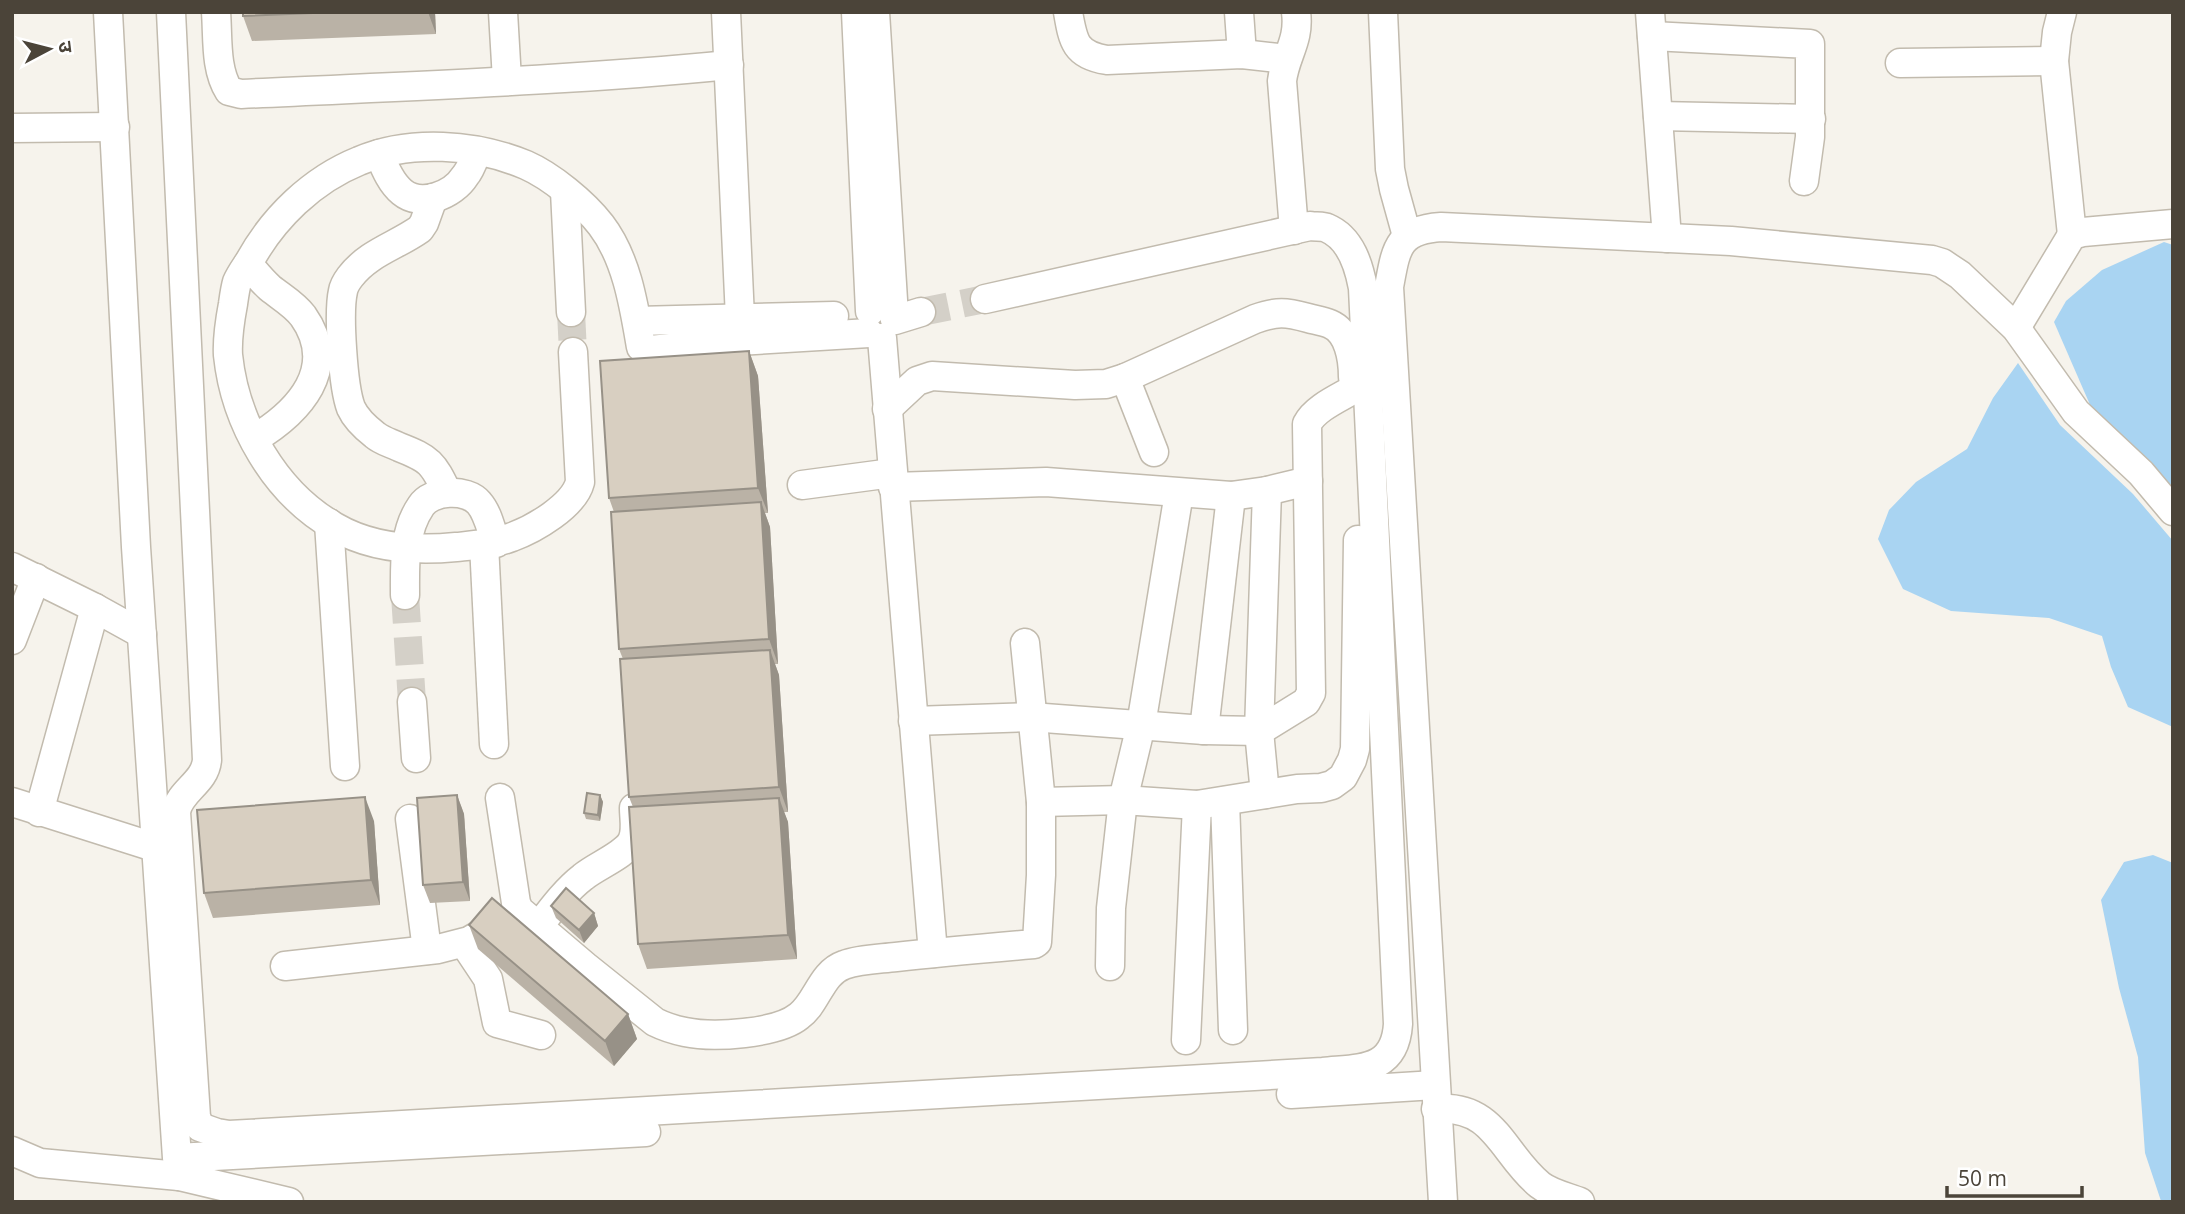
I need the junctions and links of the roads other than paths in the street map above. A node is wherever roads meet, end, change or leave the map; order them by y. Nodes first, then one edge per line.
1 (108, 12) edge
2 (171, 12) edge
3 (216, 12) edge
4 (503, 12) edge
5 (726, 12) edge
6 (856, 12) edge
7 (875, 12) edge
8 (1068, 12) edge
9 (1239, 12) edge
10 (1296, 12) edge
11 (1383, 12) edge
12 (2061, 12) edge
13 (1651, 24) edge
14 (1242, 54) junction
15 (1287, 59) junction
16 (2054, 61) junction
17 (1900, 63) dead end
18 (729, 65) junction
19 (507, 80) junction
20 (1658, 116) junction
21 (1811, 119) junction
22 (115, 127) junction
23 (12, 128) edge
24 (477, 151) junction
25 (379, 154) junction
26 (1804, 181) dead end
27 (565, 191) junction
28 (433, 198) junction
29 (2173, 224) edge
30 (1294, 230) junction
31 (2071, 234) junction
32 (1407, 236) junction
33 (1667, 238) junction
34 (248, 264) junction
35 (985, 299) tunnel mouth
36 (571, 312) tunnel mouth
37 (886, 321) junction
38 (741, 330) junction
39 (2020, 333) junction
40 (331, 351) junction
41 (573, 352) tunnel mouth
42 (1125, 378) junction
43 (1354, 389) junction
44 (887, 409) junction
45 (254, 439) junction
46 (1154, 453) dead end
47 (893, 480) junction
48 (1308, 481) junction
49 (802, 485) dead end
50 (1267, 491) junction
51 (447, 492) junction
52 (1179, 493) junction
53 (1231, 496) junction
54 (2173, 511) edge
55 (330, 523) junction
56 (490, 543) junction
57 (405, 547) junction
58 (24, 572) edge
59 (405, 595) tunnel mouth
60 (95, 608) junction
61 (142, 634) junction
62 (12, 640) edge
63 (1025, 643) dead end
64 (412, 702) tunnel mouth
65 (1031, 717) junction
66 (914, 721) junction
67 (1141, 725) junction
68 (1204, 730) junction
69 (1259, 731) junction
70 (494, 744) dead end
71 (416, 758) dead end
72 (345, 766) dead end
73 (632, 787) edge
74 (1265, 794) junction
75 (500, 798) dead end
76 (1124, 800) junction
77 (1225, 801) junction
78 (12, 802) edge
79 (1041, 802) junction
80 (1196, 805) junction
81 (40, 811) junction
82 (410, 819) dead end
83 (157, 848) junction
84 (529, 918) junction
85 (464, 943) junction
86 (427, 950) junction
87 (933, 953) junction
88 (285, 966) dead end
89 (1110, 966) dead end
90 (1233, 1030) dead end
91 (541, 1035) dead end
92 (1186, 1040) dead end
93 (1436, 1097) junction
94 (12, 1151) edge
95 (178, 1167) junction
96 (289, 1202) edge
97 (1443, 1202) edge
98 (1580, 1202) edge

1 - 22 street
2 - 30 street
3 - 19 street
4 - 19 street
5 - 18 street
6 - 37 street
7 - 37 street
8 - 14 street
9 - 14 street
10 - 15 street
11 - 32 street
12 - 16 street
13 - 20 street
13 - 21 street
14 - 15 street
15 - 30 street
16 - 17 street
16 - 31 street
18 - 19 street
18 - 38 street
20 - 21 street
20 - 33 street
21 - 26 street
22 - 23 street
22 - 61 street
24 - 25 street
24 - 27 street
24 - 28 street
25 - 28 street
25 - 34 street
27 - 36 street
27 - 38 street
28 - 40 street
29 - 31 street
30 - 35 street
31 - 39 street
32 - 33 street
32 - 93 street
33 - 39 street
34 - 40 street
34 - 45 street
37 - 38 street
37 - 44 street
39 - 54 street
40 - 45 street
40 - 51 street
41 - 56 street
42 - 43 street
42 - 44 street
42 - 46 street
43 - 48 street
43 - 74 street
44 - 47 street
45 - 55 street
47 - 49 street
47 - 52 street
47 - 66 street
48 - 50 street
48 - 69 street
50 - 53 street
50 - 69 street
51 - 56 street
51 - 57 street
52 - 53 street
52 - 67 street
53 - 68 street
55 - 57 street
55 - 72 street
56 - 57 street
56 - 70 street
57 - 59 street
58 - 60 street
58 - 62 street
60 - 61 street
60 - 81 street
61 - 83 street
63 - 65 street
64 - 71 street
65 - 66 street
65 - 67 street
65 - 79 street
66 - 87 street
67 - 68 street
67 - 76 street
68 - 69 street
69 - 74 street
73 - 84 street
74 - 77 street
75 - 84 street
76 - 79 street
76 - 80 street
76 - 89 street
77 - 80 street
77 - 90 street
78 - 81 street
79 - 87 street
80 - 92 street
81 - 83 street
82 - 86 street
83 - 95 street
84 - 85 street
84 - 87 street
85 - 86 street
85 - 91 street
86 - 88 street
93 - 95 street
93 - 97 street
93 - 98 street
94 - 95 street
95 - 96 street

